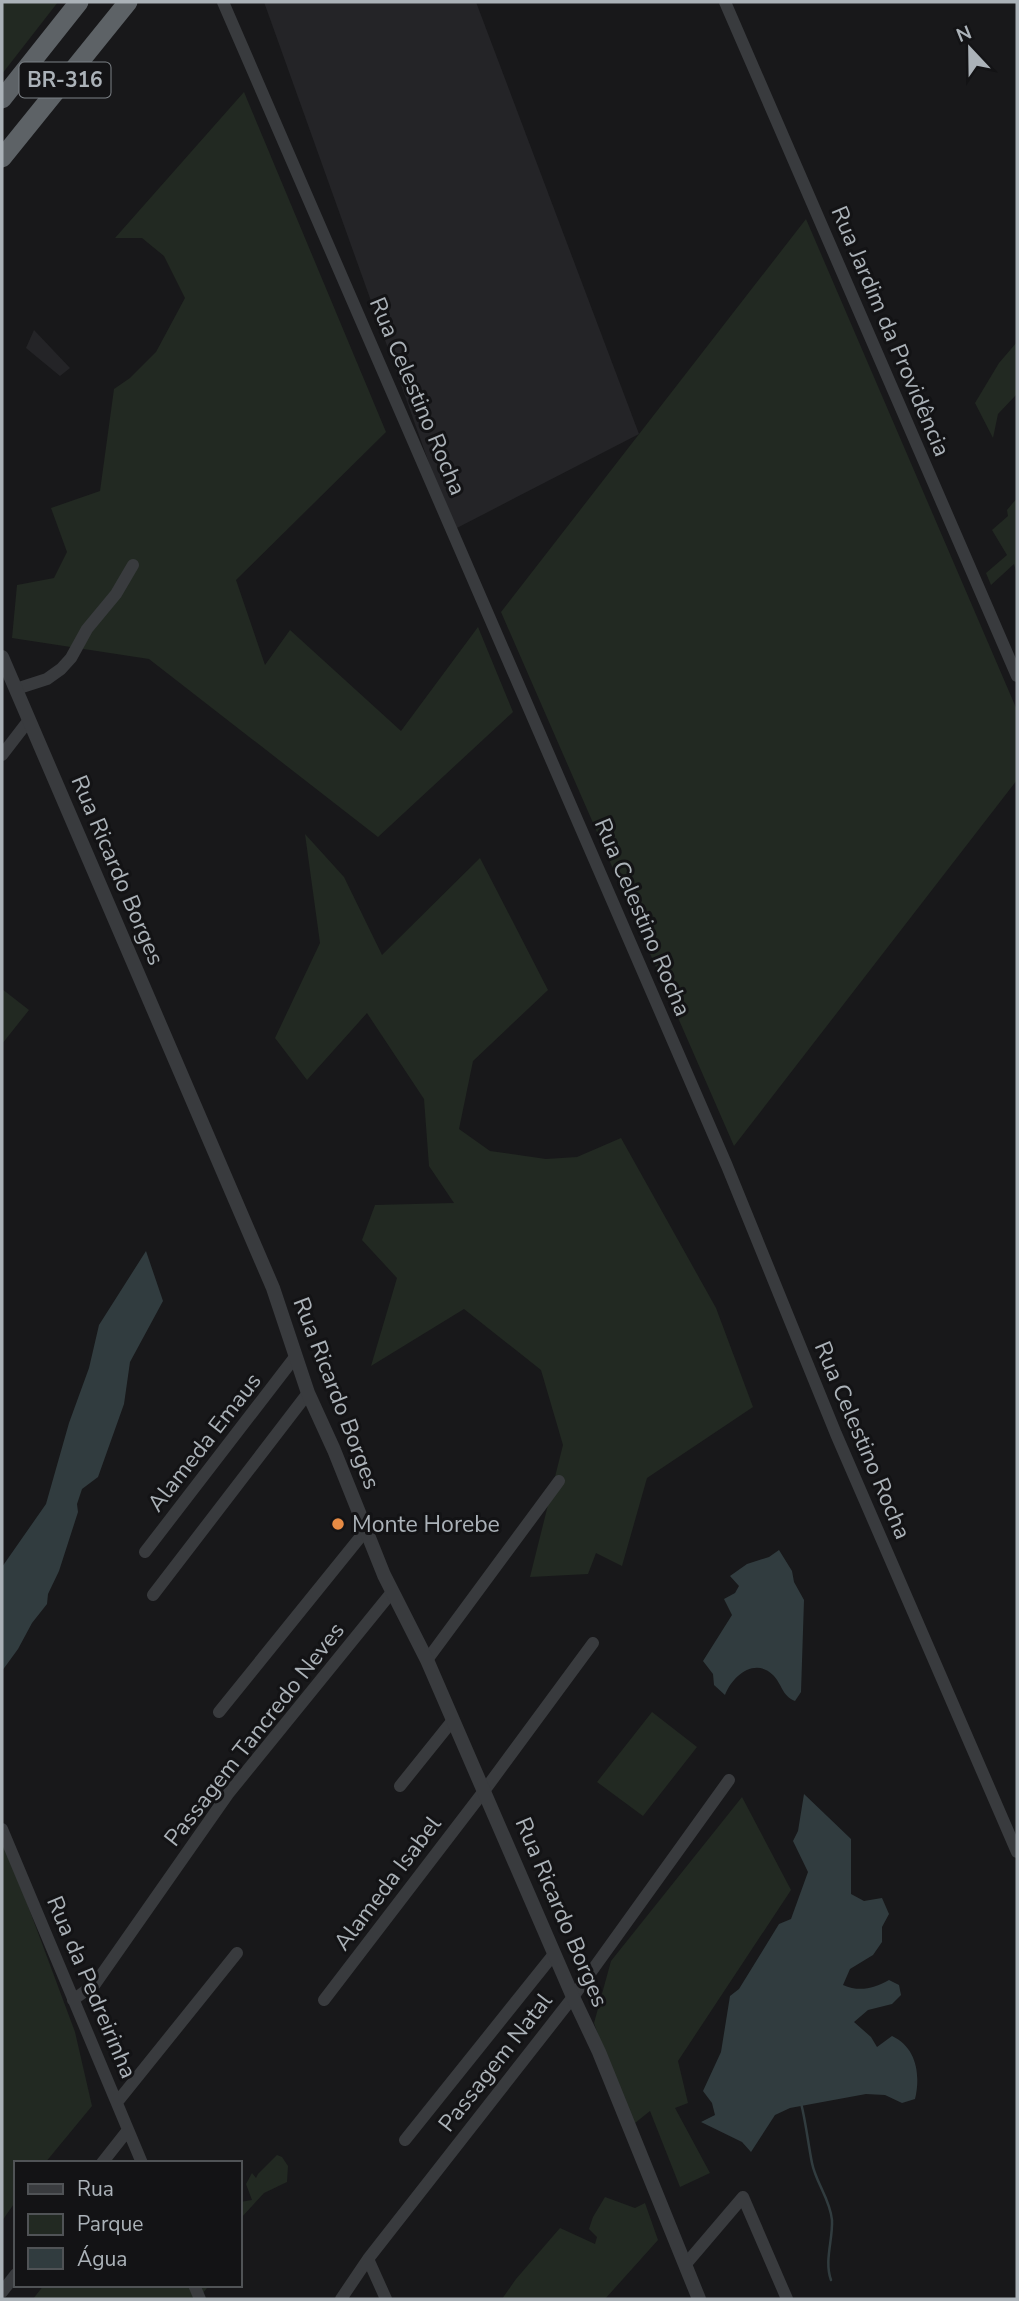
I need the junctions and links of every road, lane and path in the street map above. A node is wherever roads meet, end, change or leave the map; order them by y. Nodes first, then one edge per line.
1 (79, 2) edge
2 (128, 2) edge
3 (223, 2) edge
4 (725, 2) edge
5 (2, 99) edge
6 (2, 159) edge
7 (133, 565) dead end
8 (2, 657) edge
9 (1017, 675) edge
10 (16, 690) junction
11 (29, 720) junction
12 (2, 755) edge
13 (295, 1357) junction
14 (308, 1394) junction
15 (559, 1481) dead end
16 (366, 1530) junction
17 (145, 1552) dead end
18 (392, 1592) junction
19 (153, 1595) dead end
20 (593, 1643) dead end
21 (427, 1660) junction
22 (219, 1712) dead end
23 (453, 1720) junction
24 (729, 1780) dead end
25 (400, 1786) dead end
26 (484, 1791) junction
27 (2, 1829) edge
28 (1017, 1852) edge
29 (237, 1953) dead end
30 (554, 1954) junction
31 (573, 1997) junction
32 (74, 2000) junction
33 (324, 2000) dead end
34 (118, 2102) junction
35 (128, 2130) junction
36 (405, 2140) dead end
37 (104, 2161) edge
38 (141, 2161) edge
39 (368, 2259) junction
40 (685, 2266) junction
41 (14, 2277) edge
42 (2, 2292) edge
43 (341, 2299) edge
44 (386, 2299) edge
45 (699, 2299) edge
46 (787, 2299) edge

1 - 5 highway, BR-316
2 - 6 highway, BR-316
3 - 28 street, Rua Celestino Rocha
4 - 9 street, Rua Jardim da Providência
7 - 10 street
8 - 10 street, Rua Ricardo Borges
10 - 11 street, Rua Ricardo Borges
11 - 12 street
11 - 13 street, Rua Ricardo Borges
13 - 14 street, Rua Ricardo Borges
13 - 17 street, Alameda Emaus
14 - 16 street, Rua Ricardo Borges
14 - 19 street
15 - 21 street
16 - 18 street, Rua Ricardo Borges
16 - 22 street
18 - 21 street, Rua Ricardo Borges
18 - 32 street, Passagem Tancredo Neves
20 - 26 street, Alameda Isabel
21 - 23 street, Rua Ricardo Borges
23 - 25 street
23 - 26 street, Rua Ricardo Borges
24 - 31 street, Passagem Natal
26 - 30 street, Rua Ricardo Borges
26 - 33 street, Alameda Isabel
27 - 32 street, Rua da Pedreirinha
29 - 34 street
30 - 31 street, Rua Ricardo Borges
30 - 36 street
31 - 39 street, Passagem Natal
31 - 40 street, Rua Ricardo Borges
32 - 34 street, Rua da Pedreirinha
34 - 35 street, Rua da Pedreirinha
35 - 37 street
35 - 38 street, Rua da Pedreirinha
39 - 43 street, Passagem Natal
39 - 44 street
40 - 45 street, Rua Ricardo Borges
40 - 46 street
41 - 42 street

